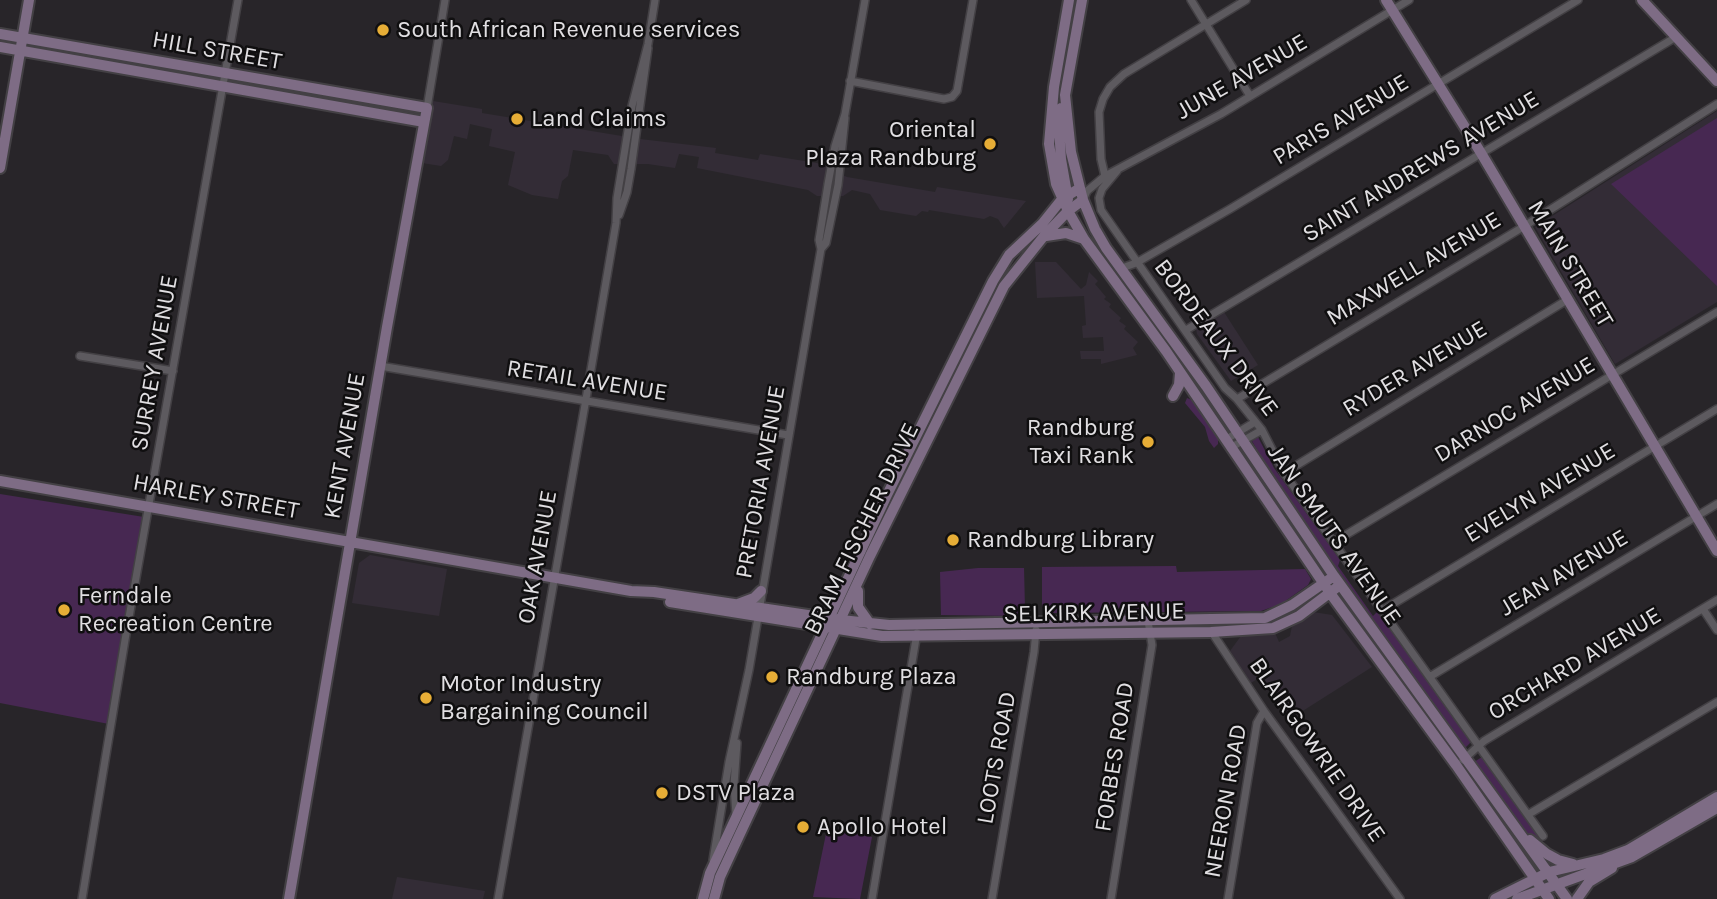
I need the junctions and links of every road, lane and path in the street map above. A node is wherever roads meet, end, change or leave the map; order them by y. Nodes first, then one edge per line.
1 (29, 0) edge
2 (238, 0) edge
3 (445, 0) edge
4 (655, 0) edge
5 (865, 0) edge
6 (973, 0) edge
7 (1069, 0) edge
8 (1082, 0) edge
9 (1191, 0) edge
10 (1246, 0) edge
11 (1409, 0) edge
12 (1578, 0) edge
13 (1642, 0) edge
14 (1389, 5) edge
15 (1207, 24) junction
16 (0, 34) edge
17 (23, 37) junction
18 (1676, 37) junction
19 (0, 47) edge
20 (20, 50) junction
21 (225, 74) junction
22 (850, 81) junction
23 (1717, 81) edge
24 (1438, 84) junction
25 (223, 86) junction
26 (1065, 95) junction
27 (1250, 96) junction
28 (1717, 104) edge
29 (427, 108) junction
30 (424, 122) junction
31 (1481, 153) junction
32 (0, 168) edge
33 (1117, 171) junction
34 (1105, 176) junction
35 (1056, 184) junction
36 (1094, 184) junction
37 (1080, 188) junction
38 (1065, 197) junction
39 (1083, 200) junction
40 (1068, 211) junction
41 (1523, 227) junction
42 (1044, 236) junction
43 (1084, 239) junction
44 (1009, 255) junction
45 (1136, 262) junction
46 (1122, 268) junction
47 (1567, 300) junction
48 (1717, 312) edge
49 (1186, 330) junction
50 (80, 356) dead end
51 (380, 366) junction
52 (173, 371) junction
53 (1180, 372) junction
54 (1612, 375) junction
55 (1173, 396) dead end
56 (1237, 398) junction
57 (586, 399) junction
58 (1717, 409) edge
59 (1255, 422) junction
60 (1262, 430) junction
61 (788, 435) junction
62 (1241, 436) junction
63 (1228, 444) junction
64 (1655, 447) junction
65 (1284, 472) junction
66 (0, 481) edge
67 (1717, 504) edge
68 (149, 507) junction
69 (1697, 517) junction
70 (350, 542) junction
71 (1334, 542) junction
72 (1717, 551) edge
73 (553, 578) junction
74 (861, 578) junction
75 (1338, 580) junction
76 (1327, 588) junction
77 (631, 591) junction
78 (761, 591) junction
79 (1717, 600) edge
80 (735, 604) junction
81 (1703, 609) junction
82 (1383, 610) junction
83 (758, 612) junction
84 (1210, 620) junction
85 (1148, 621) junction
86 (833, 624) junction
87 (870, 624) junction
88 (1036, 629) junction
89 (1717, 630) edge
90 (918, 631) junction
91 (1211, 632) junction
92 (1150, 633) junction
93 (1431, 676) junction
94 (1717, 702) edge
95 (1264, 711) junction
96 (739, 722) junction
97 (1480, 745) junction
98 (1466, 757) junction
99 (1456, 765) junction
100 (1717, 797) edge
101 (1717, 808) edge
102 (1529, 814) junction
103 (736, 819) junction
104 (1513, 824) junction
105 (738, 836) junction
106 (1543, 836) dead end
107 (1632, 857) junction
108 (1578, 864) junction
109 (1549, 872) junction
110 (710, 873) junction
111 (1535, 878) junction
112 (1556, 883) junction
113 (1543, 888) junction
114 (82, 899) edge
115 (289, 899) edge
116 (498, 899) edge
117 (702, 899) edge
118 (714, 899) edge
119 (872, 899) edge
120 (992, 899) edge
121 (1111, 899) edge
122 (1227, 899) edge
123 (1400, 899) edge
124 (1495, 899) edge
125 (1517, 899) edge
126 (1549, 899) edge
127 (1567, 899) edge
128 (1577, 899) edge

1 - 17 main road
2 - 21 street, SURREY AVENUE
3 - 29 street, KENT AVENUE
4 - 57 street, OAK AVENUE
5 - 22 street, PRETORIA AVENUE
6 - 22 street
7 - 35 main road
8 - 26 main road
9 - 15 street
10 - 15 street
11 - 14 street, JUNE AVENUE
12 - 24 street, PARIS AVENUE
13 - 18 main road
14 - 24 main road, MAIN STREET
14 - 27 street, JUNE AVENUE
15 - 27 street
15 - 34 street
16 - 17 main road, HILL STREET
17 - 20 main road
17 - 21 main road, HILL STREET
18 - 23 main road
18 - 31 street, SAINT ANDREWS AVENUE
19 - 20 main road, HILL STREET
20 - 25 main road, HILL STREET
20 - 32 main road
21 - 25 street, SURREY AVENUE
21 - 29 main road, HILL STREET
22 - 61 street, PRETORIA AVENUE
24 - 31 main road, MAIN STREET
24 - 45 street, PARIS AVENUE
25 - 30 main road, HILL STREET
25 - 52 street, SURREY AVENUE
26 - 37 main road
26 - 38 main road
27 - 33 street, JUNE AVENUE
28 - 41 street, MAXWELL AVENUE
29 - 30 main road, KENT AVENUE
30 - 51 main road, KENT AVENUE
31 - 41 main road, MAIN STREET
31 - 49 street, SAINT ANDREWS AVENUE
33 - 34 street, JUNE AVENUE
33 - 45 street, BORDEAUX DRIVE
34 - 36 street, JUNE AVENUE
35 - 38 main road
35 - 44 main road
36 - 37 street, JUNE AVENUE
36 - 39 street, JUNE AVENUE
37 - 38 main road, BRAM FISCHER DRIVE
37 - 39 main road, JAN SMUTS AVENUE
38 - 40 main road, JAN SMUTS AVENUE
38 - 44 main road, BRAM FISCHER DRIVE
39 - 40 main road, BRAM FISCHER DRIVE
39 - 46 main road, JAN SMUTS AVENUE
40 - 42 main road, BRAM FISCHER DRIVE
40 - 43 main road, JAN SMUTS AVENUE
41 - 47 main road, MAIN STREET
41 - 56 street, MAXWELL AVENUE
42 - 43 main road
42 - 74 main road, BRAM FISCHER DRIVE
43 - 53 main road, JAN SMUTS AVENUE
44 - 86 main road, BRAM FISCHER DRIVE
45 - 46 street, PARIS AVENUE
45 - 49 street, BORDEAUX DRIVE
46 - 62 main road, JAN SMUTS AVENUE
47 - 54 main road, MAIN STREET
47 - 65 street, RYDER AVENUE
48 - 54 street, DARNOC AVENUE
49 - 56 street, BORDEAUX DRIVE
50 - 52 street
51 - 57 street, RETAIL AVENUE
51 - 70 main road, KENT AVENUE
52 - 68 street, SURREY AVENUE
53 - 55 main road
53 - 63 main road, JAN SMUTS AVENUE
54 - 64 main road, MAIN STREET
54 - 71 street, DARNOC AVENUE
56 - 59 street, BORDEAUX DRIVE
57 - 61 street, RETAIL AVENUE
57 - 73 street, OAK AVENUE
58 - 64 street, EVELYN AVENUE
59 - 60 street, BORDEAUX DRIVE
59 - 62 street
60 - 62 street
60 - 65 street, BORDEAUX DRIVE
61 - 78 street, PRETORIA AVENUE
62 - 63 street
62 - 75 main road, JAN SMUTS AVENUE
63 - 76 main road, JAN SMUTS AVENUE
64 - 69 main road, MAIN STREET
64 - 82 street, EVELYN AVENUE
65 - 71 street, BORDEAUX DRIVE
66 - 68 main road, HARLEY STREET
67 - 69 street, JEAN AVENUE
68 - 70 main road, HARLEY STREET
68 - 114 street, SURREY AVENUE
69 - 72 main road, MAIN STREET
69 - 93 street, JEAN AVENUE
70 - 73 main road, HARLEY STREET
70 - 115 main road, KENT AVENUE
71 - 82 street, BORDEAUX DRIVE
73 - 77 main road, HARLEY STREET
73 - 116 street, OAK AVENUE
74 - 86 main road, BRAM FISCHER DRIVE
74 - 87 main road
75 - 76 main road, SELKIRK AVENUE
75 - 98 main road, JAN SMUTS AVENUE
76 - 84 main road, SELKIRK AVENUE
76 - 91 main road, SELKIRK AVENUE
76 - 99 main road, JAN SMUTS AVENUE
77 - 80 main road, HARLEY STREET
77 - 83 main road, HARLEY STREET
78 - 80 main road
78 - 83 street, PRETORIA AVENUE
79 - 81 street, ORCHARD AVENUE
80 - 83 main road, HARLEY STREET
81 - 89 street
81 - 97 street, ORCHARD AVENUE
82 - 93 street, BORDEAUX DRIVE
83 - 86 main road, HARLEY STREET
83 - 96 street, PRETORIA AVENUE
84 - 85 main road, SELKIRK AVENUE
84 - 91 street, BLAIRGOWRIE DRIVE
85 - 88 main road, SELKIRK AVENUE
85 - 92 street, FORBES ROAD
86 - 87 main road, SELKIRK AVENUE
86 - 90 main road, SELKIRK AVENUE
86 - 103 main road, BRAM FISCHER DRIVE
86 - 105 main road, BRAM FISCHER DRIVE
87 - 90 main road, SELKIRK AVENUE
88 - 90 main road, SELKIRK AVENUE
88 - 92 main road, SELKIRK AVENUE
88 - 120 street, LOOTS ROAD
90 - 119 street
91 - 92 main road, SELKIRK AVENUE
91 - 95 street, BLAIRGOWRIE DRIVE
92 - 121 street, FORBES ROAD
93 - 97 street, BORDEAUX DRIVE
94 - 102 street
95 - 122 street, NEERON ROAD
95 - 123 street, BLAIRGOWRIE DRIVE
96 - 103 street, PRETORIA AVENUE
96 - 110 street, PRETORIA AVENUE
97 - 98 street, ORCHARD AVENUE
97 - 102 street, BORDEAUX DRIVE
98 - 99 street, ORCHARD AVENUE
98 - 104 main road, JAN SMUTS AVENUE
99 - 111 main road, JAN SMUTS AVENUE
100 - 108 main road
101 - 107 main road
102 - 106 street, BORDEAUX DRIVE
103 - 105 street, PRETORIA AVENUE
103 - 110 main road, BRAM FISCHER DRIVE
104 - 108 main road
104 - 109 main road, JAN SMUTS AVENUE
105 - 118 main road, BRAM FISCHER DRIVE
107 - 112 main road
107 - 128 main road
108 - 109 main road
109 - 111 main road
109 - 112 main road, JAN SMUTS AVENUE
110 - 117 main road, BRAM FISCHER DRIVE
111 - 113 main road, JAN SMUTS AVENUE
111 - 124 main road
112 - 113 main road
112 - 127 main road, JAN SMUTS AVENUE
113 - 125 main road
113 - 126 main road, JAN SMUTS AVENUE

